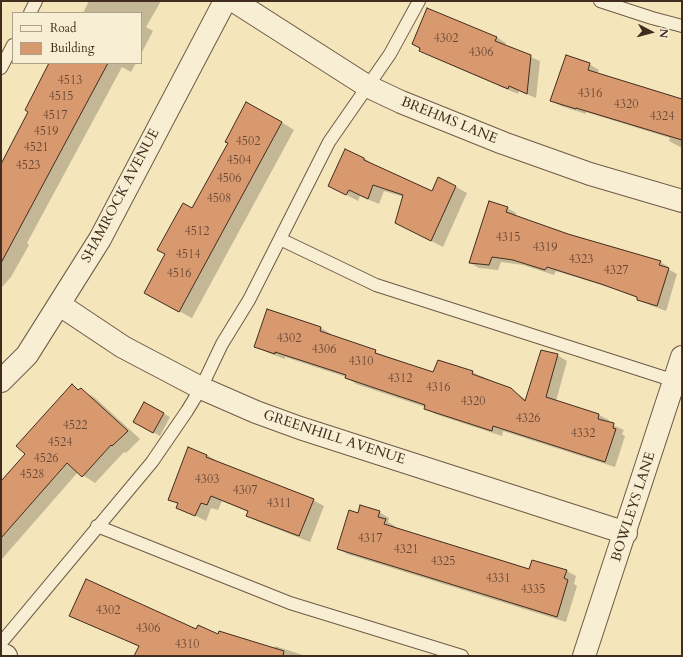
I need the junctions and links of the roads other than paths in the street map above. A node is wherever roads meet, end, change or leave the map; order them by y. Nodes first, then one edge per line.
1 (36, 1) edge
2 (225, 1) edge
3 (234, 1) edge
4 (419, 1) edge
5 (600, 1) edge
6 (30, 12) edge
7 (682, 26) edge
8 (12, 47) edge
9 (1, 68) edge
10 (367, 86) junction
11 (682, 201) edge
12 (280, 239) junction
13 (60, 305) junction
14 (682, 357) edge
15 (1, 381) edge
16 (674, 381) junction
17 (202, 388) junction
18 (97, 526) junction
19 (626, 533) junction
20 (1, 643) edge
21 (1, 654) edge
22 (6, 656) edge
23 (462, 656) edge
24 (584, 656) edge

1 - 6 lane
2 - 13 street, SHAMROCK AVENUE
3 - 10 street, BREHMS LANE
4 - 10 lane
5 - 7 lane
8 - 9 lane
10 - 11 street, BREHMS LANE
10 - 12 lane
12 - 16 lane
12 - 17 lane
13 - 15 street, SHAMROCK AVENUE
13 - 17 street, GREENHILL AVENUE
14 - 16 street, BOWLEYS LANE
16 - 19 street, BOWLEYS LANE
17 - 18 lane
17 - 19 street, GREENHILL AVENUE
18 - 20 lane
18 - 23 lane
19 - 24 street, BOWLEYS LANE
21 - 22 street

